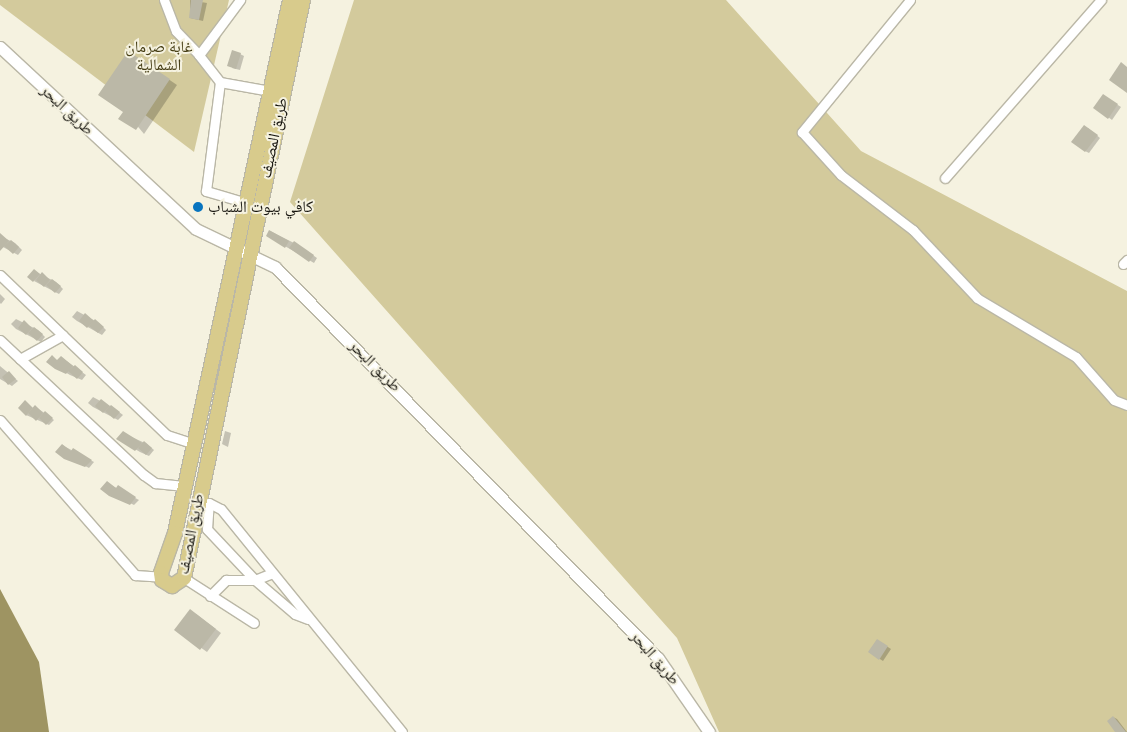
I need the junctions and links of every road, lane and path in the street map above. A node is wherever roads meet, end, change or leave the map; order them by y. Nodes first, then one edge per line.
1 (164, 0) edge
2 (240, 0) edge
3 (290, 0) edge
4 (303, 0) edge
5 (910, 0) edge
6 (1101, 0) edge
7 (0, 47) edge
8 (199, 55) junction
9 (220, 82) junction
10 (270, 91) junction
11 (944, 178) dead end
12 (247, 203) junction
13 (244, 250) junction
14 (0, 275) edge
15 (63, 336) junction
16 (0, 340) edge
17 (20, 358) junction
18 (1127, 405) edge
19 (0, 420) edge
20 (192, 443) junction
21 (184, 486) junction
22 (178, 515) junction
23 (195, 520) junction
24 (175, 533) junction
25 (190, 537) junction
26 (272, 573) junction
27 (161, 577) junction
28 (184, 578) junction
29 (255, 580) junction
30 (210, 596) junction
31 (308, 619) junction
32 (254, 623) dead end
33 (402, 732) edge
34 (709, 732) edge

1 - 8 street
2 - 8 street
3 - 10 main road, طريق المصيف
4 - 13 main road, طريق المصيف
5 - 18 street
6 - 11 street
7 - 13 street, طريق البحر
8 - 9 street
9 - 10 street
9 - 12 street
10 - 12 main road, طريق المصيف
12 - 13 main road, طريق المصيف
13 - 20 main road, طريق المصيف
13 - 23 main road, طريق المصيف
13 - 34 street, طريق البحر
14 - 15 street
15 - 17 street
15 - 20 street
16 - 17 street
17 - 21 street
19 - 27 street
20 - 21 main road, طريق المصيف
21 - 22 main road, طريق المصيف
22 - 23 main road
22 - 24 main road, طريق المصيف
23 - 25 main road, طريق المصيف
24 - 25 main road
24 - 27 main road, طريق المصيف
25 - 28 main road, طريق المصيف
26 - 29 street
26 - 29 street
26 - 31 street
27 - 28 main road, طريق المصيف
28 - 30 street
29 - 30 street
29 - 31 street
30 - 32 street
31 - 33 street

